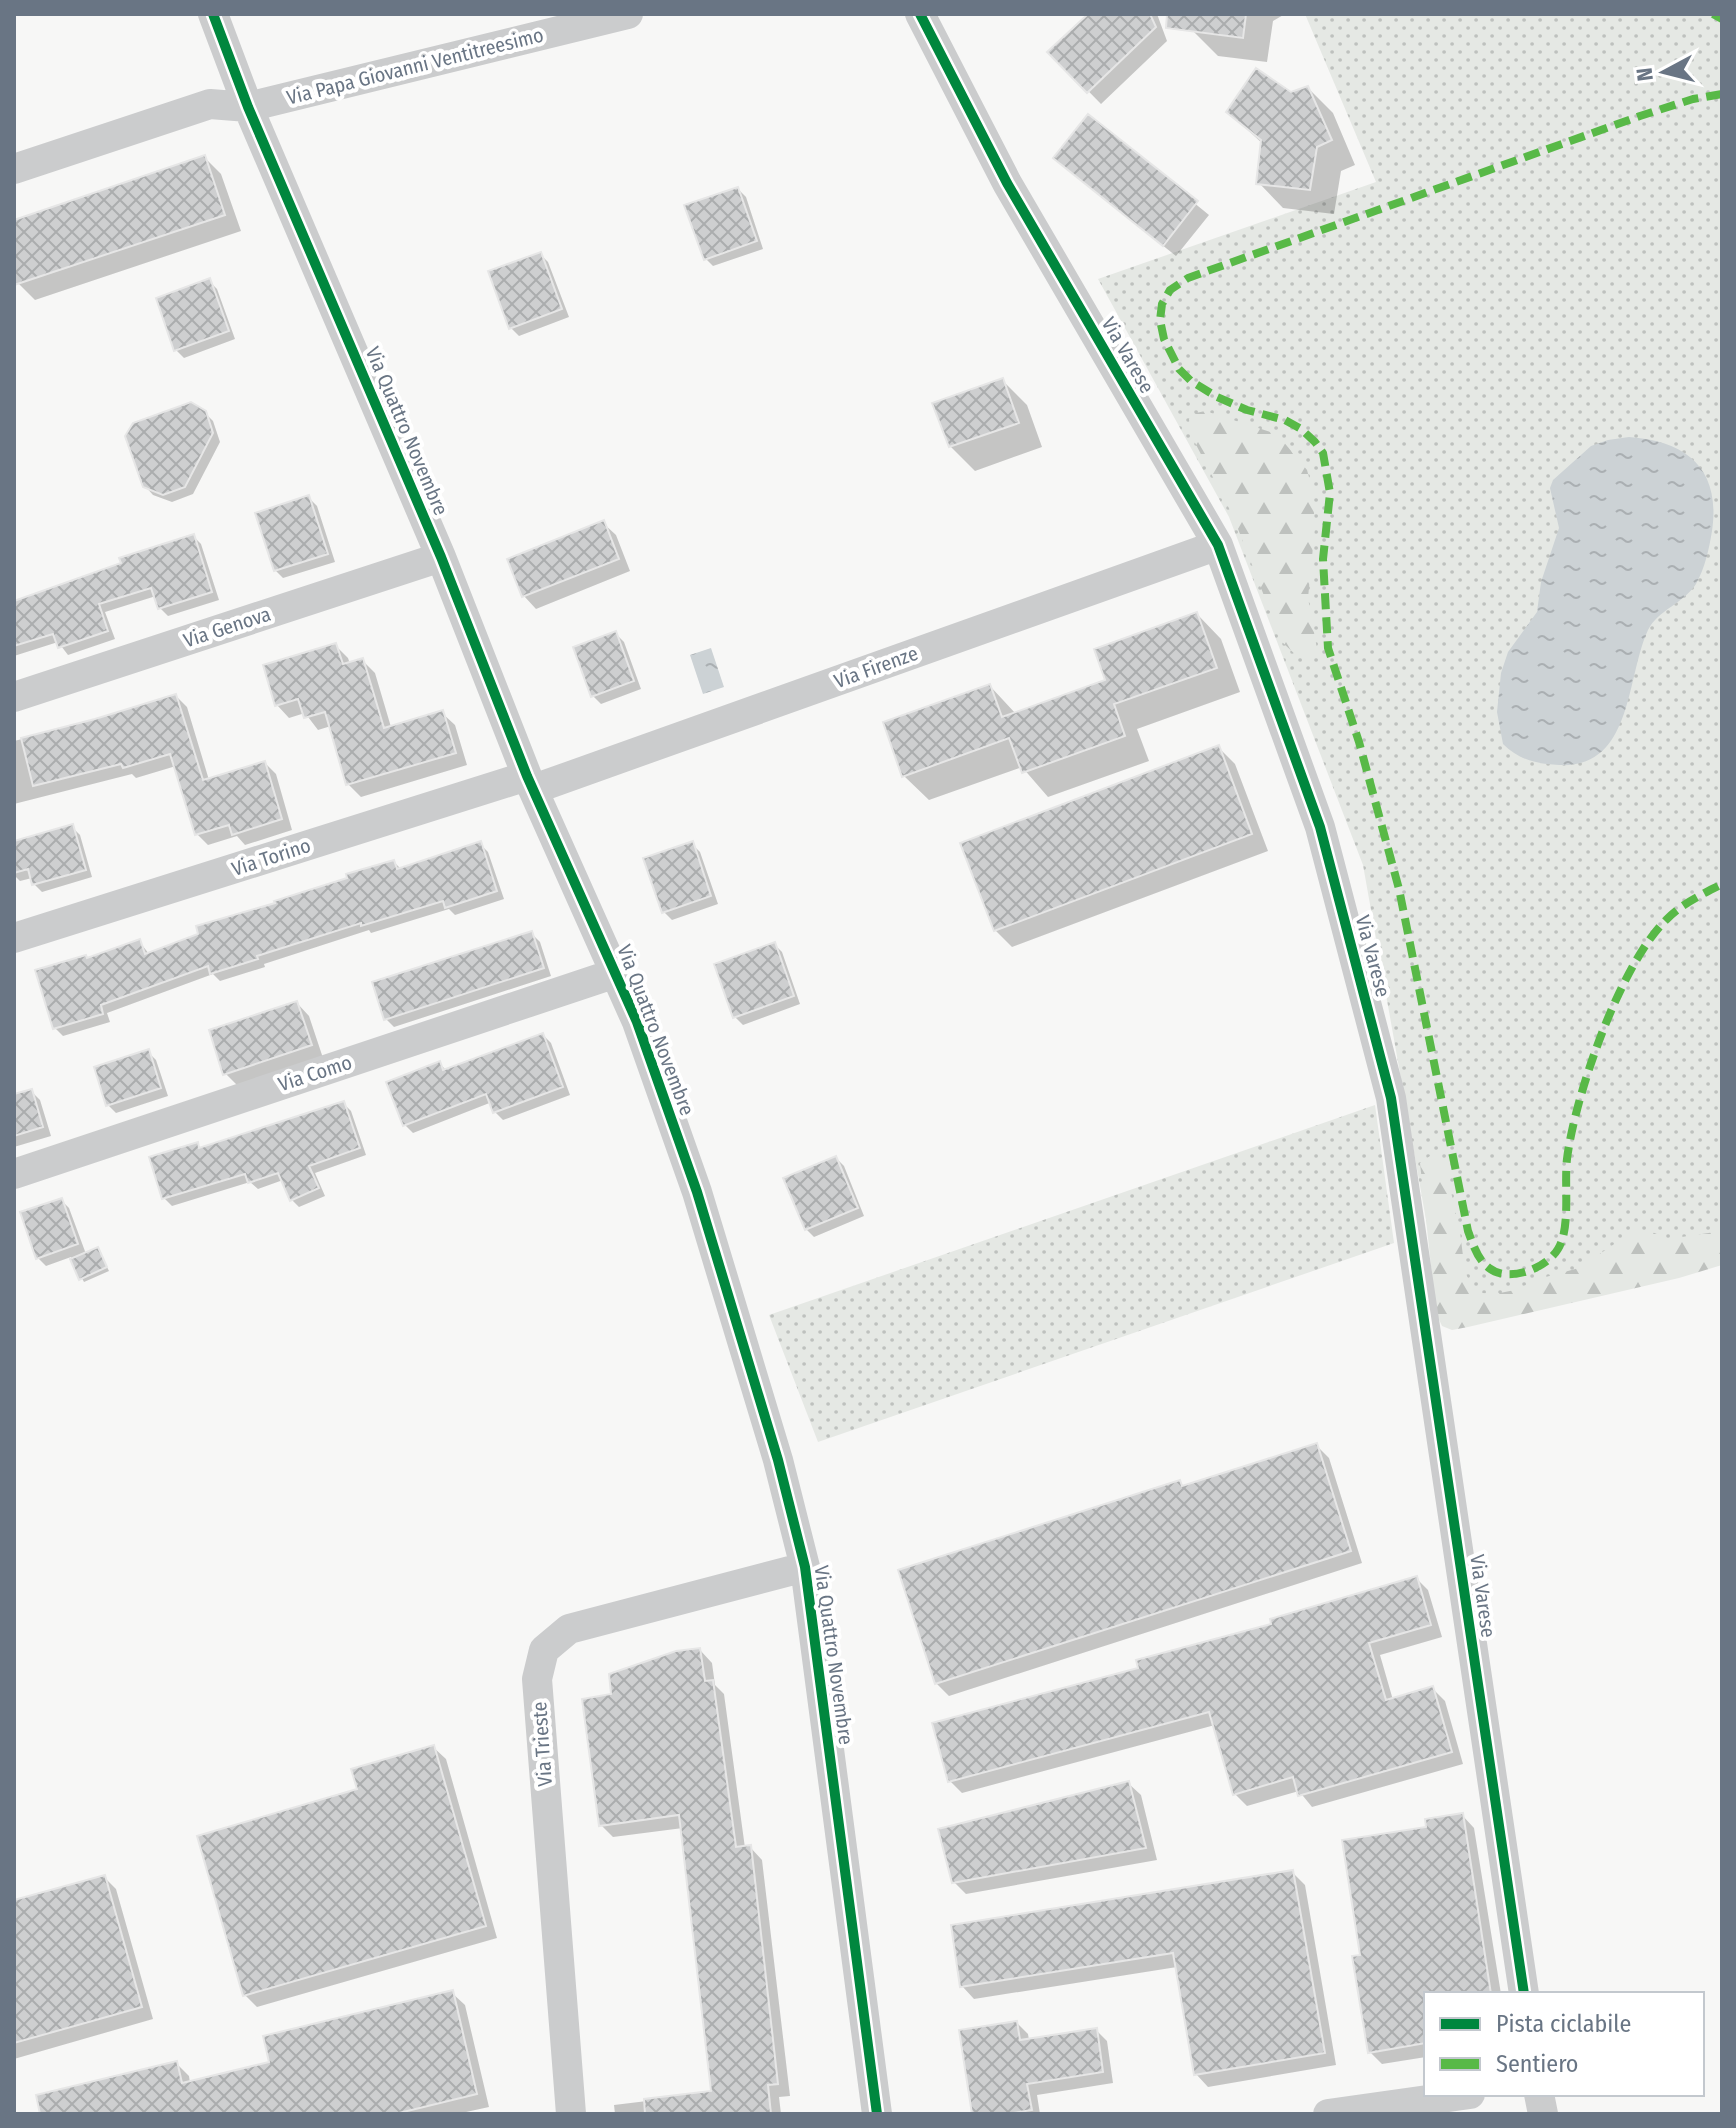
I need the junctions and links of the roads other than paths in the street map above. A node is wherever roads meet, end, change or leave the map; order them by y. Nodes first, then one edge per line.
1 (213, 14) edge
2 (628, 14) edge
3 (920, 14) edge
4 (248, 107) junction
5 (14, 169) edge
6 (1218, 545) junction
7 (441, 557) junction
8 (14, 697) edge
9 (531, 782) junction
10 (14, 938) edge
11 (616, 973) junction
12 (14, 1174) edge
13 (805, 1567) junction
14 (1524, 1992) edge
15 (1456, 2096) edge
16 (571, 2114) edge
17 (877, 2114) edge
18 (1328, 2114) edge

1 - 4 street, Via Quattro Novembre
2 - 4 street, Via Papa Giovanni Ventitreesimo
3 - 6 street, Via Varese
4 - 5 street, Via Papa Giovanni Ventitreesimo
4 - 7 street, Via Quattro Novembre
6 - 9 street, Via Firenze
6 - 14 street, Via Varese
7 - 8 street, Via Genova
7 - 9 street, Via Quattro Novembre
9 - 10 street, Via Torino
9 - 11 street, Via Quattro Novembre
11 - 12 street, Via Como
11 - 13 street, Via Quattro Novembre
13 - 16 street, Via Trieste
13 - 17 street, Via Quattro Novembre
15 - 18 street

